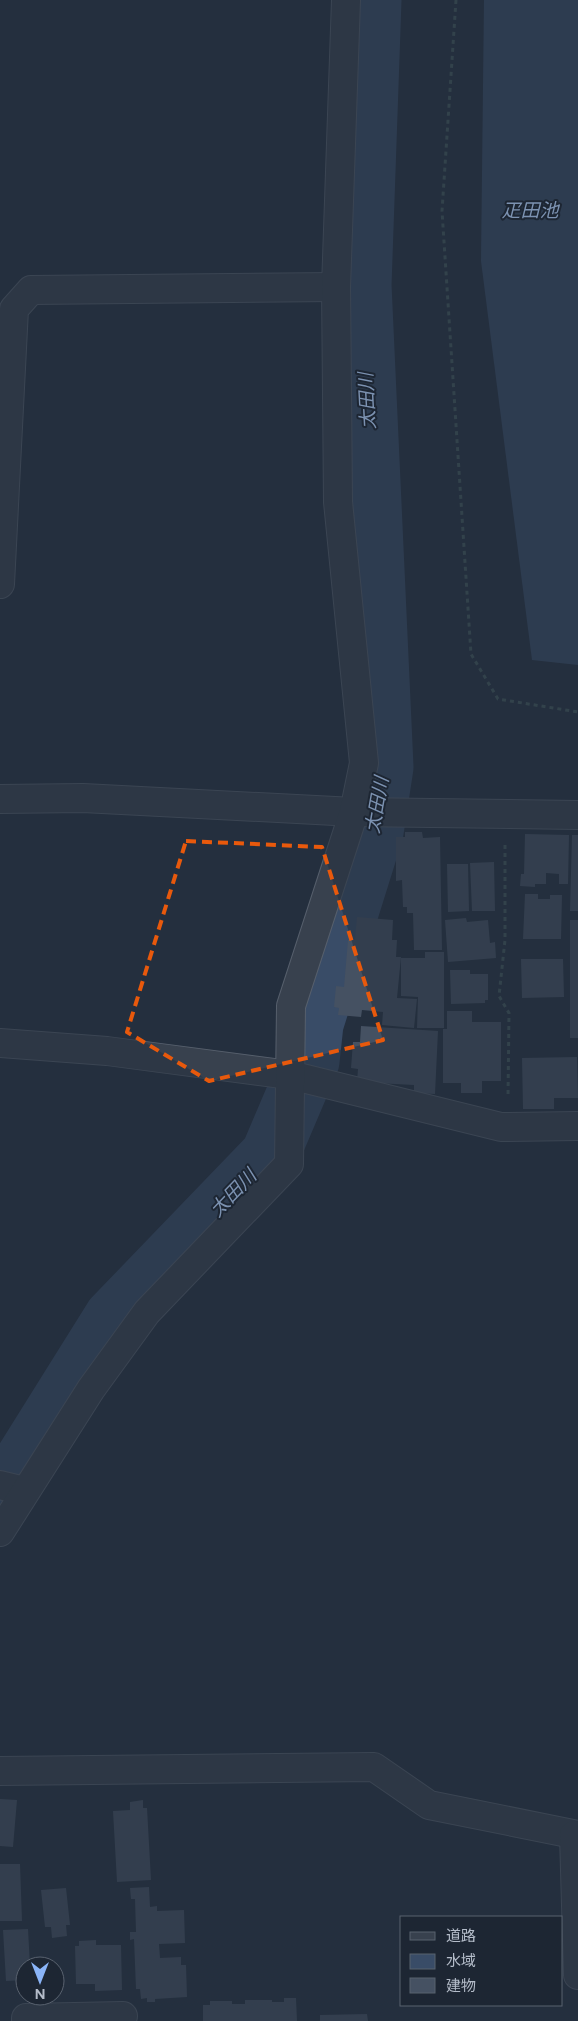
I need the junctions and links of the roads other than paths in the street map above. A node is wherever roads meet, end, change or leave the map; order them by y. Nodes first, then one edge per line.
1 (346, 0) edge
2 (336, 287) junction
3 (0, 584) edge
4 (0, 799) edge
5 (354, 812) junction
6 (578, 815) edge
7 (0, 1043) edge
8 (290, 1074) junction
9 (578, 1126) edge
10 (13, 1488) edge
11 (0, 1532) edge
12 (0, 1771) edge
13 (576, 1835) edge
14 (578, 1975) edge
15 (123, 2016) dead end
16 (26, 2021) edge

1 - 2 street
2 - 3 street
2 - 5 street
4 - 5 street
5 - 6 street
5 - 8 street
7 - 8 street
8 - 9 street
8 - 10 street
10 - 11 street
12 - 13 street
13 - 14 street
15 - 16 street

